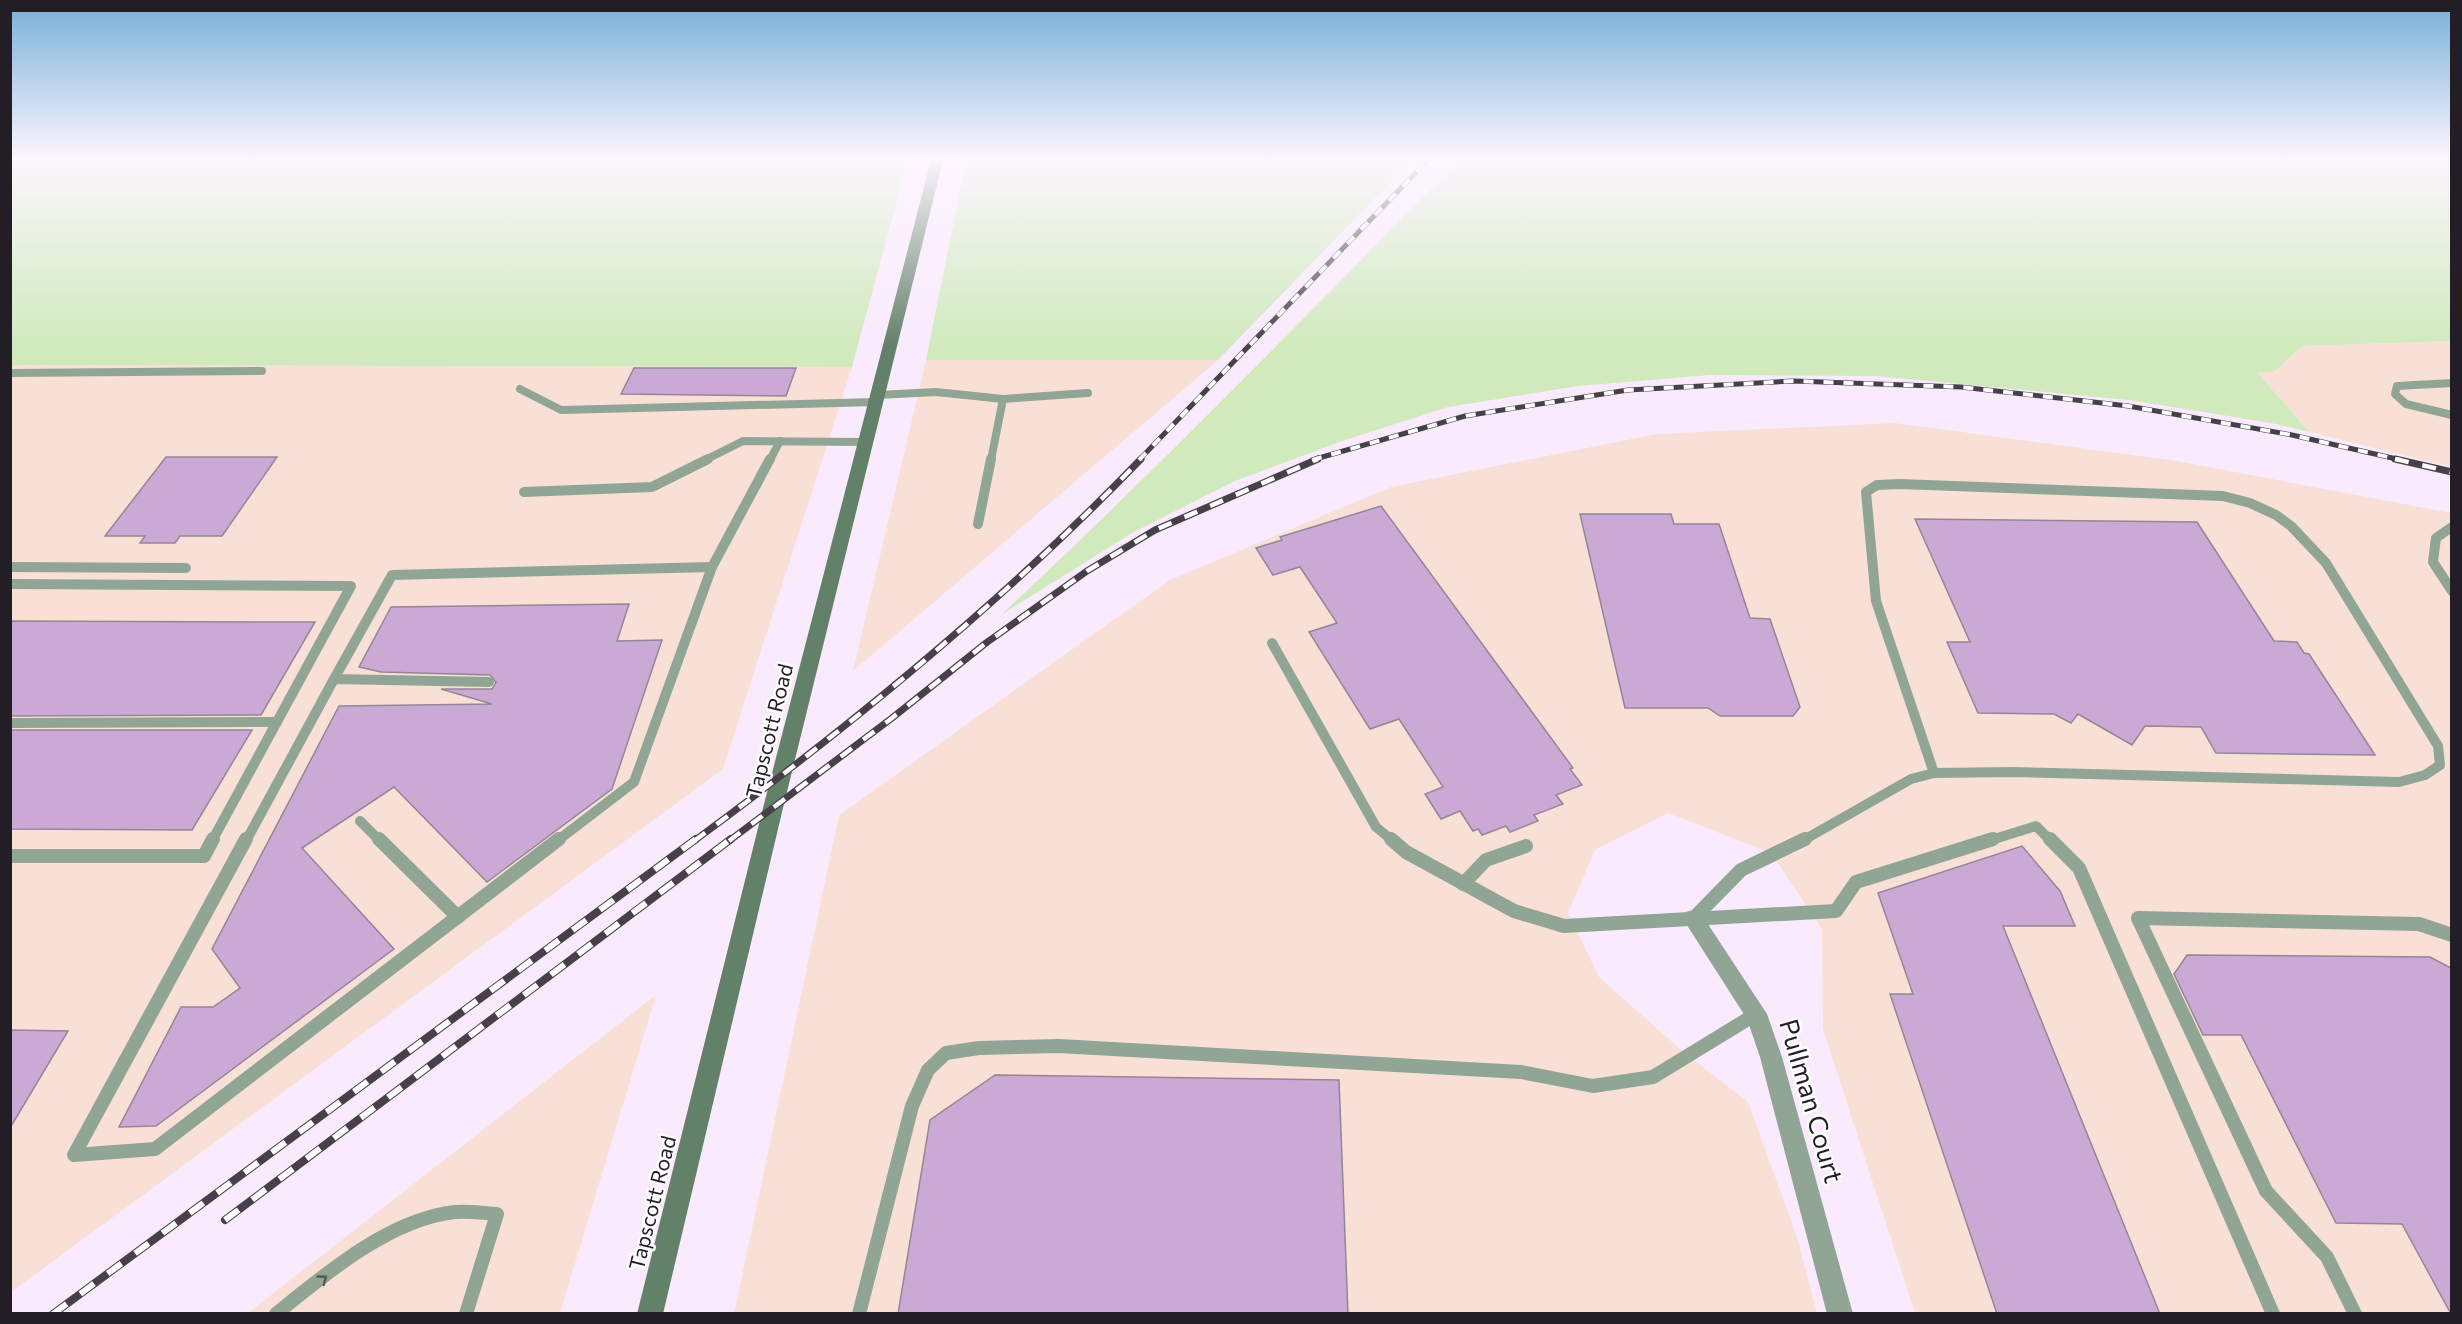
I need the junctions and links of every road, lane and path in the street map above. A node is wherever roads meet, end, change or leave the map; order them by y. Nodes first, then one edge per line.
1 (921, 222) edge
2 (262, 371) dead end
3 (10, 372) edge
4 (2451, 383) edge
5 (520, 389) dead end
6 (1088, 393) dead end
7 (877, 398) junction
8 (1003, 399) junction
9 (2451, 415) edge
10 (780, 441) junction
11 (866, 442) junction
12 (524, 492) dead end
13 (978, 524) dead end
14 (2451, 527) edge
15 (10, 567) edge
16 (712, 567) junction
17 (186, 568) dead end
18 (10, 584) edge
19 (2451, 591) edge
20 (1272, 644) dead end
21 (334, 679) junction
22 (489, 682) dead end
23 (277, 722) junction
24 (10, 723) edge
25 (1934, 773) junction
26 (360, 821) dead end
27 (1526, 846) dead end
28 (10, 855) edge
29 (1463, 884) junction
30 (458, 917) junction
31 (1693, 919) junction
32 (2451, 935) edge
33 (1756, 1014) junction
34 (276, 1314) edge
35 (466, 1314) edge
36 (650, 1314) edge
37 (860, 1314) edge
38 (1840, 1314) edge
39 (2273, 1314) edge
40 (2355, 1314) edge

1 - 7 street, Tapscott Road
2 - 3 lane
4 - 9 lane
5 - 7 lane
6 - 8 lane
7 - 8 lane
7 - 11 street, Tapscott Road
8 - 13 lane
10 - 11 lane
10 - 12 lane
10 - 16 lane
11 - 36 street, Tapscott Road
14 - 19 lane
15 - 17 lane
16 - 21 lane
16 - 30 lane
18 - 23 lane
20 - 29 lane
21 - 22 lane
21 - 30 lane
23 - 24 lane
23 - 28 lane
25 - 25 lane
25 - 31 lane
26 - 30 lane
27 - 29 lane
29 - 31 lane
31 - 33 street, Pullman Court
31 - 39 lane
32 - 40 lane
33 - 37 lane
33 - 38 street, Pullman Court
34 -> 35 lane

